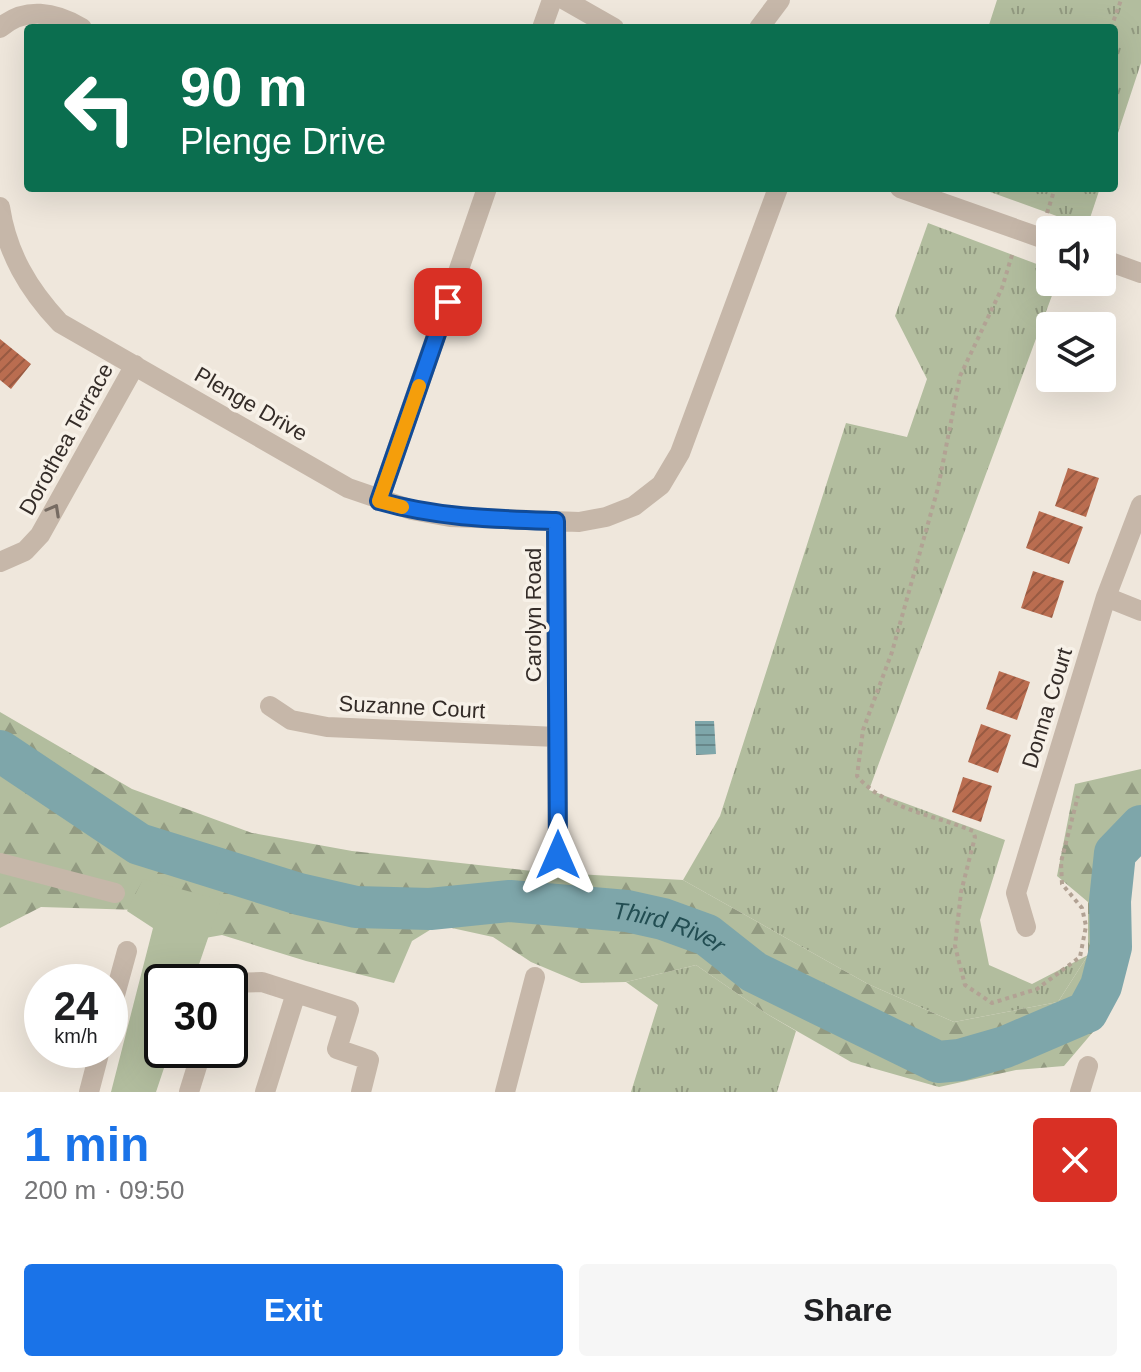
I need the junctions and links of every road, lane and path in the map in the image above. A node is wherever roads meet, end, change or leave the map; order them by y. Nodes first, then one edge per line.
1 (552, 0) edge
2 (565, 0) edge
3 (780, 0) edge
4 (1121, 0) edge
5 (74, 24) edge
6 (543, 24) edge
7 (607, 24) edge
8 (762, 24) edge
9 (1112, 24) edge
10 (0, 28) edge
11 (486, 192) edge
12 (777, 192) edge
13 (911, 192) edge
14 (1054, 192) edge
15 (0, 207) edge
16 (1047, 213) dead end
17 (1036, 236) edge
18 (1012, 255) dead end
19 (1116, 264) edge
20 (1141, 273) edge
21 (135, 365) junction
22 (379, 501) junction
23 (1141, 505) edge
24 (556, 521) junction
25 (0, 562) edge
26 (1106, 597) junction
27 (1141, 611) edge
28 (270, 706) dead end
29 (557, 737) junction
30 (1078, 796) dead end
31 (558, 855) dead end
32 (0, 863) edge
33 (115, 893) dead end
34 (1026, 927) dead end
35 (127, 951) dead end
36 (123, 964) edge
37 (535, 977) dead end
38 (248, 982) edge
39 (296, 993) junction
40 (1088, 1066) dead end
41 (95, 1068) edge
42 (196, 1068) edge
43 (89, 1092) edge
44 (189, 1092) edge
45 (265, 1092) edge
46 (361, 1092) edge
47 (505, 1092) edge
48 (1080, 1092) edge

1 - 6 street
2 - 7 street
3 - 8 street
4 - 9 path
5 - 10 street
11 - 22 street
12 - 24 street, Carolyn Road
13 - 17 street
14 - 16 path
15 - 21 street, Plenge Drive
18 - 30 path
19 - 20 street
21 - 22 street, Plenge Drive
25 -> 21 street, Dorothea Terrace
22 - 24 street, Plenge Drive
23 - 26 street, Donna Court
24 - 29 street, Carolyn Road
26 - 27 street
26 - 34 street, Donna Court
28 - 29 street, Suzanne Court
29 - 31 street, Carolyn Road
32 - 33 street
35 - 36 street
37 - 47 street
38 - 39 street
39 - 45 street
39 - 46 street
40 - 48 street
41 - 43 street
42 - 44 street

